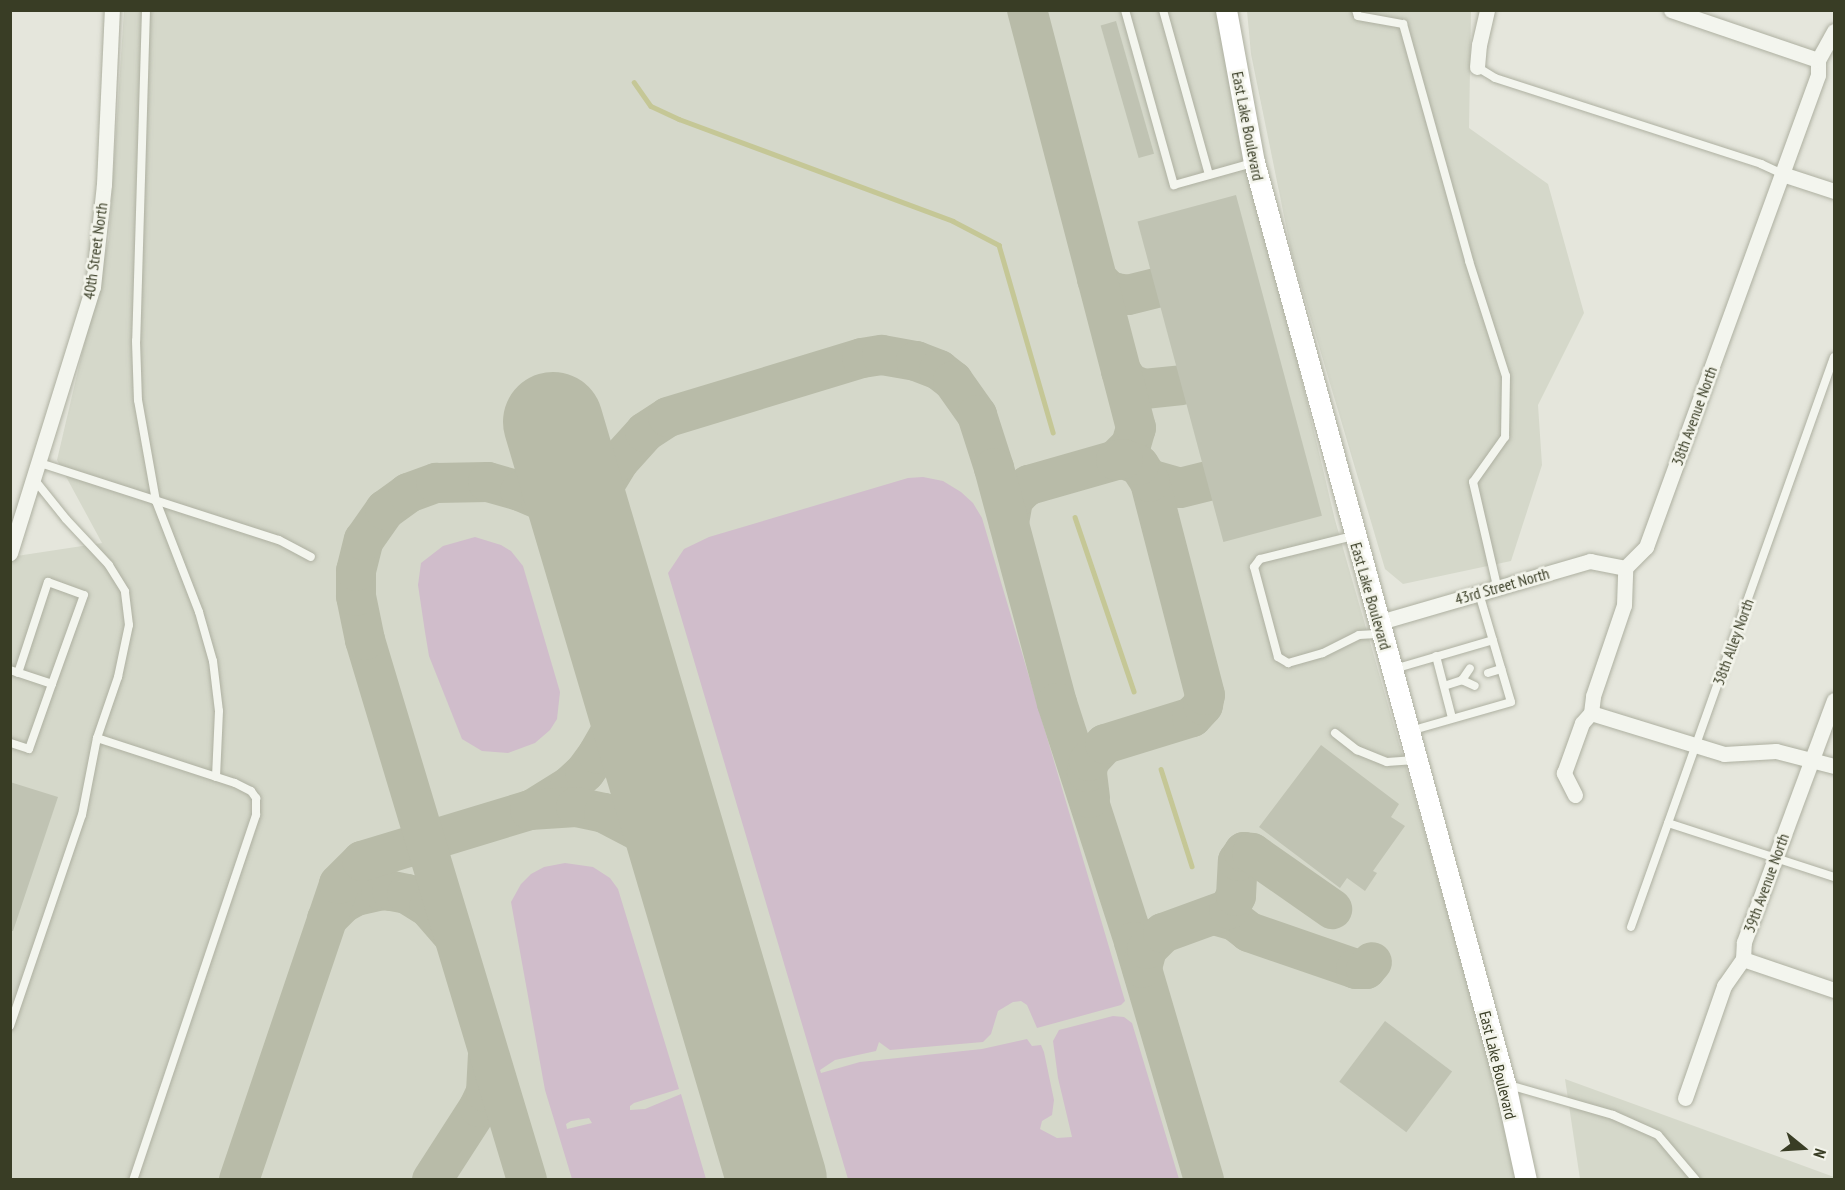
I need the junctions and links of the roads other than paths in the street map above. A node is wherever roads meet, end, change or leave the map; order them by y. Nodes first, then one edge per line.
1 (112, 10) edge
2 (146, 10) edge
3 (1125, 10) edge
4 (1163, 10) edge
5 (1226, 10) edge
6 (1356, 10) edge
7 (1487, 10) edge
8 (1671, 10) edge
9 (1834, 31) edge
10 (1818, 60) junction
11 (1478, 67) joint
12 (1254, 162) junction
13 (1782, 174) junction
14 (1209, 175) junction
15 (1834, 191) edge
16 (1834, 357) edge
17 (40, 463) junction
18 (34, 478) junction
19 (156, 501) junction
20 (1354, 536) junction
21 (10, 553) edge
22 (311, 556) dead end
23 (1625, 568) junction
24 (1497, 586) junction
25 (1479, 592) junction
26 (1381, 628) junction
27 (1493, 640) junction
28 (1436, 656) junction
29 (1486, 664) dead end
30 (1470, 668) dead end
31 (1391, 669) junction
32 (14, 671) edge
33 (1495, 671) junction
34 (1472, 677) dead end
35 (1462, 680) junction
36 (1491, 682) dead end
37 (52, 684) junction
38 (1444, 686) junction
39 (1475, 686) dead end
40 (1834, 700) edge
41 (1591, 713) junction
42 (1452, 718) junction
43 (1409, 731) junction
44 (1335, 733) dead end
45 (97, 738) junction
46 (10, 742) edge
47 (1695, 746) junction
48 (1814, 759) junction
49 (1416, 760) junction
50 (1834, 766) edge
51 (216, 777) junction
52 (1575, 795) dead end
53 (1668, 824) junction
54 (1775, 858) junction
55 (1834, 877) edge
56 (1631, 927) dead end
57 (1743, 959) junction
58 (1834, 990) edge
59 (10, 1026) edge
60 (1505, 1084) junction
61 (1685, 1098) dead end
62 (133, 1179) edge
63 (1526, 1179) edge
64 (1696, 1179) edge

1 - 17 street, 40th Street North
2 - 19 lane
3 - 14 lane
4 - 14 lane
5 - 12 street, East Lake Boulevard
6 - 24 lane
7 - 11 street
8 - 10 street
9 - 10 street, 38th Avenue North
10 - 13 street, 38th Avenue North
11 - 13 lane
12 - 14 lane
12 - 20 street, East Lake Boulevard
13 - 15 street
13 - 23 street, 38th Avenue North
16 - 47 lane, 38th Alley North
17 - 18 street, 40th Street North
17 - 19 lane
18 - 21 street, 40th Street North
18 - 45 lane
19 - 22 lane
19 - 51 lane
20 - 26 street, East Lake Boulevard
20 - 26 lane
23 - 24 street, 43rd Street North
23 - 41 street
24 - 25 street, 43rd Street North
25 - 26 street, 43rd Street North
25 - 27 lane
26 - 31 street, East Lake Boulevard
27 - 28 lane
27 - 33 lane
28 - 31 lane
28 - 38 lane
29 - 33 lane
30 - 35 lane
31 - 43 street, East Lake Boulevard
32 - 37 lane
32 - 37 lane
33 - 36 lane
33 - 42 lane
34 - 35 lane
35 - 38 lane
35 - 39 lane
37 - 46 lane
38 - 42 lane
40 - 48 street, 39th Avenue North
41 - 47 street
41 - 52 street
42 - 43 lane
43 - 49 street, East Lake Boulevard
44 - 49 lane
45 - 51 lane
45 - 59 lane
47 - 48 street
47 - 53 lane, 38th Alley North
48 - 50 street
48 - 54 street, 39th Avenue North
49 - 60 street, East Lake Boulevard
51 - 62 lane
53 - 54 lane
53 - 56 lane, 38th Alley North
54 - 55 lane
54 - 57 street, 39th Avenue North
57 - 58 street
57 - 61 street, 39th Avenue North
60 - 63 street, East Lake Boulevard
60 - 64 lane

